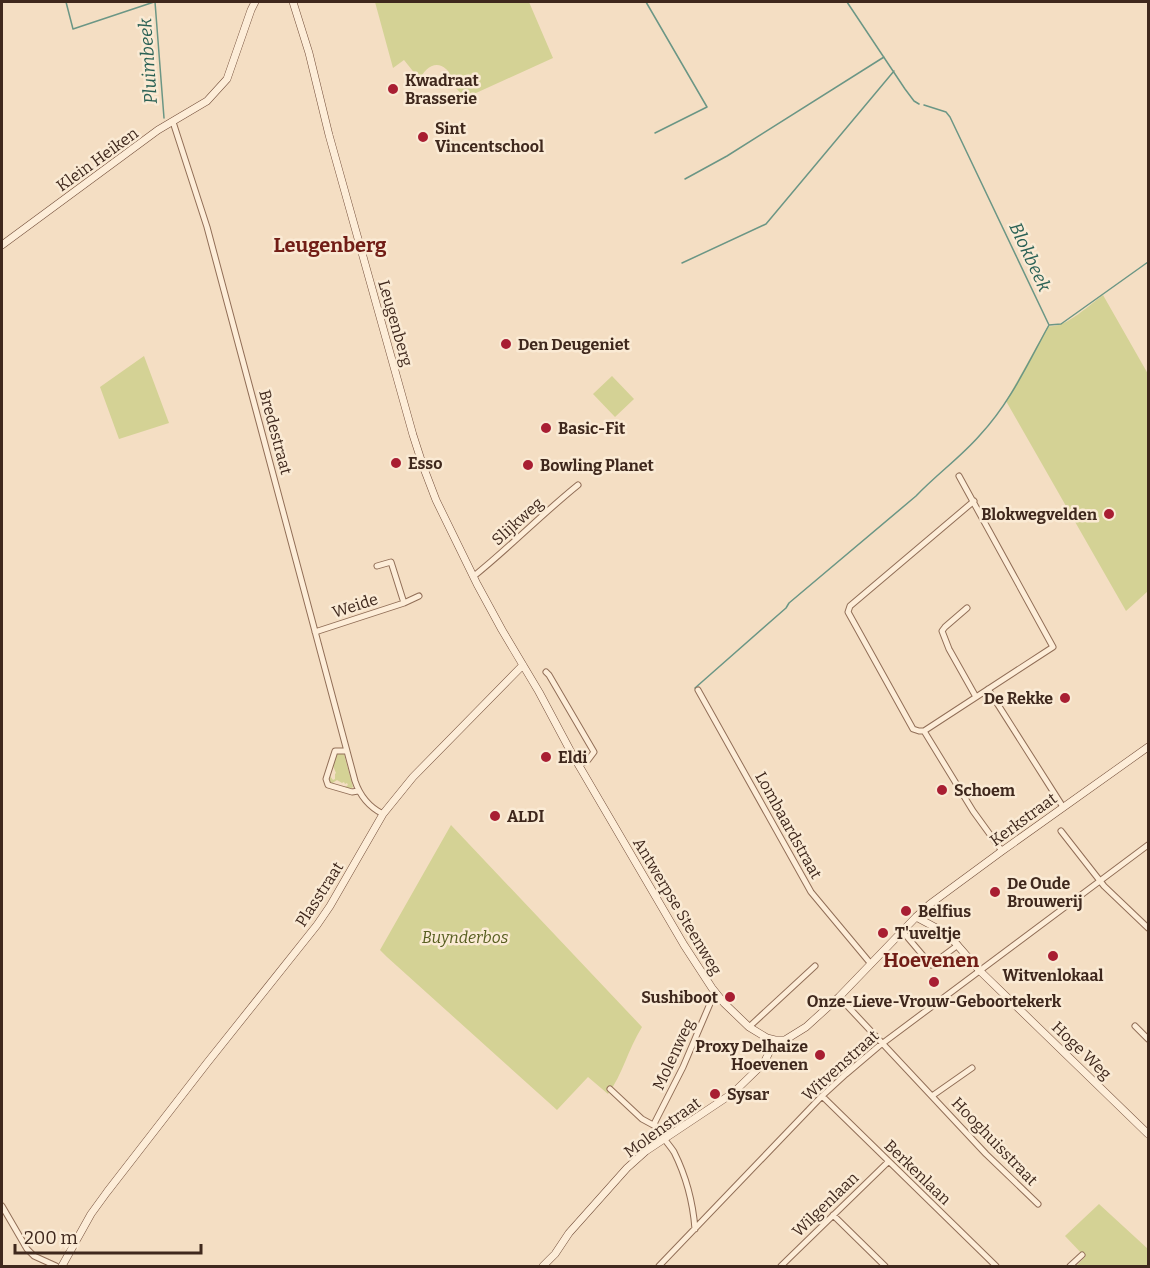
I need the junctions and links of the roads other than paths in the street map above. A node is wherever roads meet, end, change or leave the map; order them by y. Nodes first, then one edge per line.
1 (255, 2) edge
2 (293, 2) edge
3 (173, 122) junction
4 (2, 245) edge
5 (959, 476) dead end
6 (578, 485) dead end
7 (974, 501) junction
8 (377, 566) dead end
9 (474, 576) junction
10 (419, 596) dead end
11 (404, 603) junction
12 (968, 608) dead end
13 (315, 632) junction
14 (523, 665) junction
15 (546, 672) dead end
16 (988, 689) junction
17 (698, 690) dead end
18 (976, 697) junction
19 (924, 731) junction
20 (1149, 747) edge
21 (347, 751) junction
22 (579, 765) junction
23 (358, 790) junction
24 (1063, 807) junction
25 (383, 814) junction
26 (1061, 831) dead end
27 (1149, 845) edge
28 (1002, 851) junction
29 (1100, 881) junction
30 (916, 917) junction
31 (1149, 928) edge
32 (903, 932) junction
33 (958, 945) junction
34 (871, 964) junction
35 (815, 966) dead end
36 (980, 971) junction
37 (716, 993) junction
38 (839, 998) junction
39 (1135, 1026) dead end
40 (749, 1027) junction
41 (1149, 1039) edge
42 (775, 1040) junction
43 (883, 1043) junction
44 (972, 1068) dead end
45 (609, 1089) dead end
46 (822, 1096) junction
47 (932, 1096) junction
48 (655, 1126) junction
49 (1149, 1134) edge
50 (664, 1139) junction
51 (888, 1162) junction
52 (1038, 1204) dead end
53 (2, 1206) edge
54 (832, 1215) junction
55 (695, 1229) junction
56 (1082, 1255) dead end
57 (56, 1266) edge
58 (62, 1266) edge
59 (543, 1266) edge
60 (659, 1266) edge
61 (781, 1266) edge
62 (885, 1266) edge
63 (996, 1266) edge
64 (1070, 1266) edge

1 - 3 street, Klein Heiken
2 - 9 street, Leugenberg
3 - 4 street, Klein Heiken
3 - 13 street, Bredestraat
5 - 7 street
6 - 9 street, Slijkweg
7 - 16 street
7 - 19 street
8 - 11 street, Weide
9 - 14 street, Leugenberg
10 - 11 street, Weide
11 - 13 street, Weide
12 - 18 street
13 - 21 street, Bredestraat
14 - 22 street, Antwerpse Steenweg
14 - 25 street, Plasstraat
15 - 22 street
16 - 18 street
16 - 24 street
17 - 34 street, Lombaardstraat
18 - 19 street
19 - 28 street
20 - 24 street, Kerkstraat
21 - 23 street, Bredestraat
21 - 23 street
22 - 37 street, Antwerpse Steenweg
23 - 25 street, Bredestraat
24 - 28 street, Kerkstraat
25 - 58 street, Plasstraat
26 - 29 street
27 - 29 street, Witvenstraat
28 - 30 street, Kerkstraat
29 - 31 street
29 - 36 street, Witvenstraat
30 - 32 street, Kerkstraat
30 - 33 street, Hoge Weg
32 - 33 street
32 - 34 street, Kerkstraat
33 - 36 street, Hoge Weg
34 - 38 street, Kerkstraat
35 - 40 street
36 - 43 street, Witvenstraat
36 - 49 street, Hoge Weg
37 - 40 street, Antwerpse Steenweg
37 - 48 street, Molenweg
38 - 42 street, Kerkstraat
38 - 43 street, Hooghuisstraat
39 - 41 street
40 - 42 street, Antwerpse Steenweg
42 - 50 street, Molenstraat
43 - 46 street, Witvenstraat
43 - 47 street, Hooghuisstraat
44 - 47 street, Hooghuisstraat
45 - 48 street
46 - 51 street, Berkenlaan
46 - 55 street, Witvenstraat
47 - 52 street, Hooghuisstraat
48 - 50 street
50 - 55 street
50 - 59 street, Molenstraat
51 - 54 street, Wilgenlaan
51 - 63 street, Berkenlaan
53 - 57 street
54 - 61 street, Wilgenlaan
54 - 62 street
55 - 60 street, Witvenstraat
56 - 64 street

